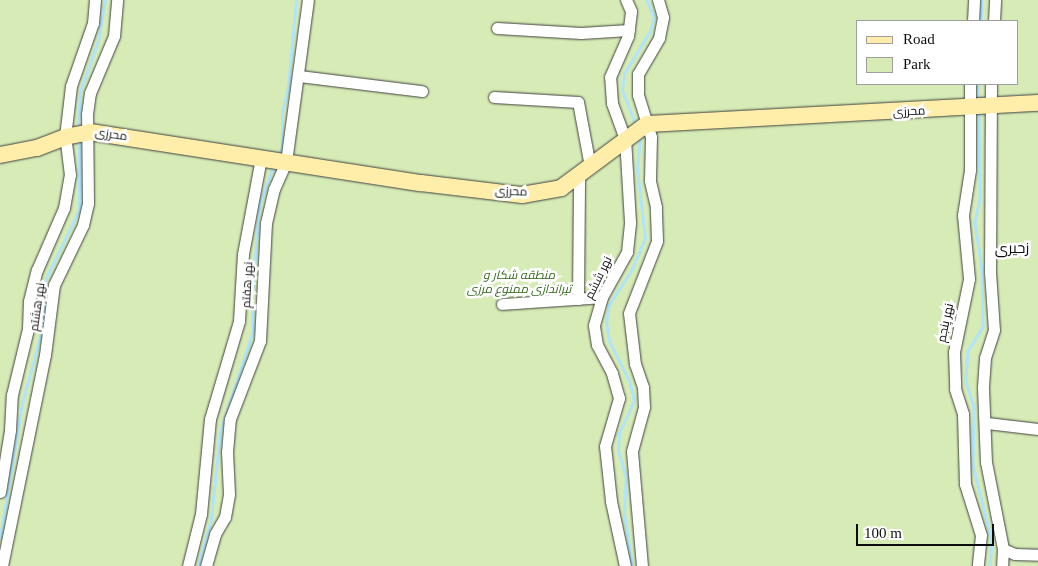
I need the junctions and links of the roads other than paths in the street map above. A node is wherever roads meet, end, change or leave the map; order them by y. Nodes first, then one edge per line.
1 (95, 0) edge
2 (117, 0) edge
3 (308, 0) edge
4 (626, 0) edge
5 (658, 0) edge
6 (974, 0) edge
7 (995, 0) edge
8 (973, 20) edge
9 (994, 20) edge
10 (497, 28) dead end
11 (629, 30) junction
12 (298, 76) junction
13 (970, 85) edge
14 (990, 85) edge
15 (422, 90) dead end
16 (494, 98) dead end
17 (1038, 103) edge
18 (978, 109) junction
19 (636, 132) junction
20 (77, 134) junction
21 (0, 154) edge
22 (275, 160) junction
23 (584, 171) junction
24 (602, 298) junction
25 (578, 299) junction
26 (502, 304) dead end
27 (987, 423) junction
28 (1038, 429) edge
29 (0, 492) edge
30 (1003, 549) junction
31 (1038, 555) edge
32 (2, 566) edge
33 (188, 566) edge
34 (206, 566) edge
35 (625, 566) edge
36 (642, 566) edge
37 (978, 566) edge
38 (1002, 566) edge

1 - 20 street
2 - 20 street, نهر هشتم
3 - 12 street, نهر هفتم
4 - 11 street, نهر ششم
5 - 19 street
6 - 8 street
7 - 9 street
10 - 11 street
11 - 19 street, نهر ششم
12 - 15 street
12 - 22 street, نهر هفتم
13 - 18 street, نهر پنجم
14 - 18 street, نهر پنجم
16 - 23 street
17 - 18 street, محرزی
18 - 19 street, محرزی
18 - 27 street, نهر پنجم
18 - 37 street, نهر پنجم
19 - 23 street, محرزی
19 - 24 street, نهر ششم
19 - 36 street
20 - 21 street
20 - 22 street, محرزی
20 - 29 street
20 - 32 street, نهر هشتم
22 - 23 street, محرزی
22 - 33 street
22 - 34 street, نهر هفتم
23 - 25 street
24 - 25 street
24 - 35 street, نهر ششم
25 - 26 street
27 - 28 street
27 - 30 street, نهر پنجم
30 - 31 street
30 - 38 street, نهر پنجم

